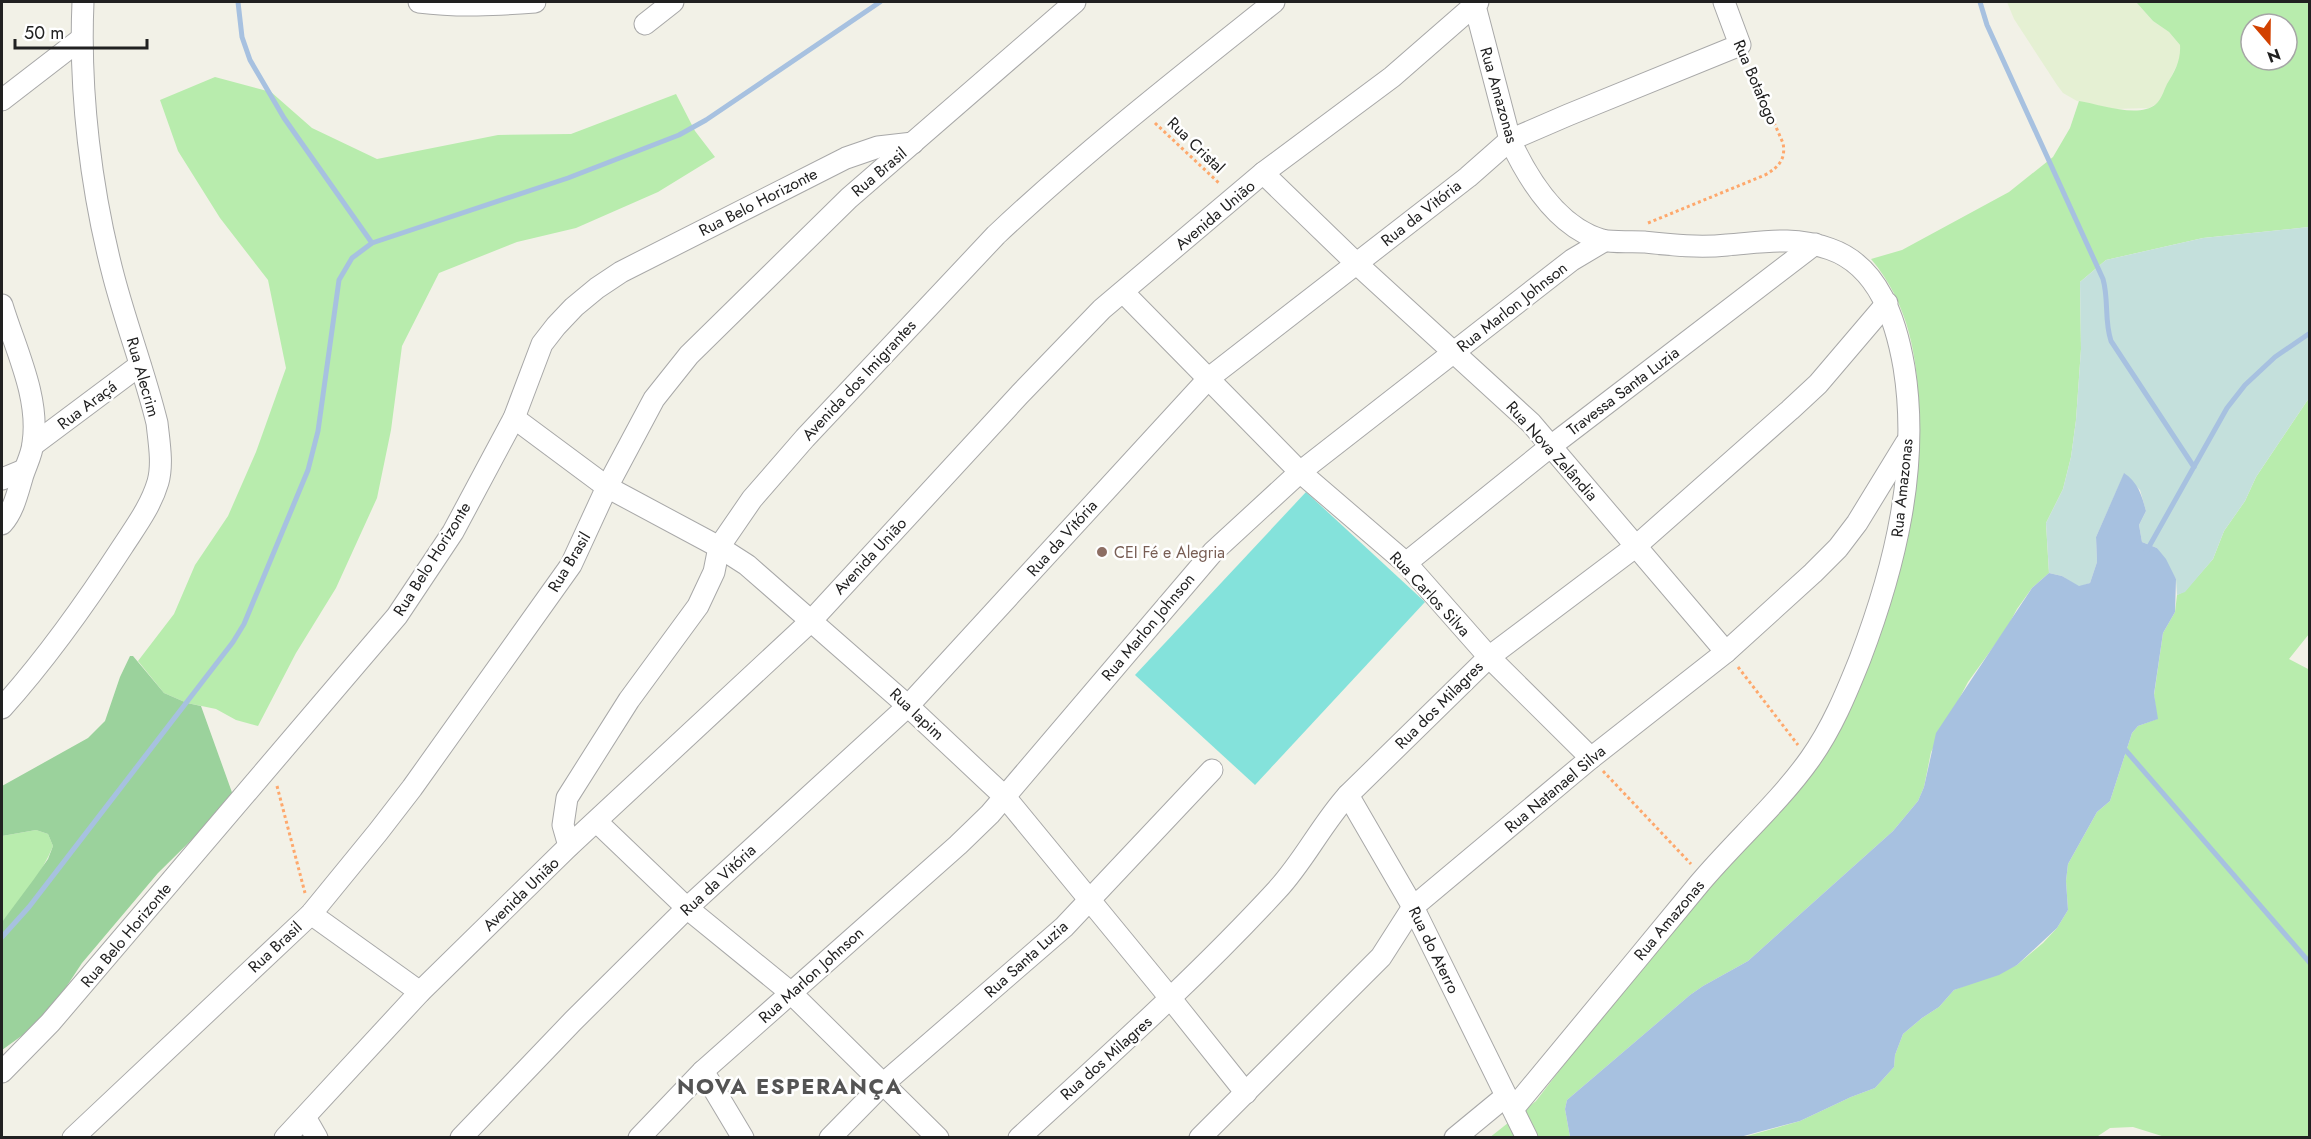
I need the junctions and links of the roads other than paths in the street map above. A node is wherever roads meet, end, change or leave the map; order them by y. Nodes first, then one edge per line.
1 (83, 2) edge
2 (419, 2) edge
3 (535, 2) edge
4 (673, 2) edge
5 (1075, 2) edge
6 (1274, 2) edge
7 (1475, 2) edge
8 (1724, 2) edge
9 (645, 24) dead end
10 (81, 39) junction
11 (1740, 45) joint
12 (2, 100) edge
13 (1510, 140) junction
14 (913, 143) junction
15 (1263, 173) junction
16 (1605, 241) junction
17 (1815, 244) junction
18 (1357, 264) junction
19 (1123, 292) junction
20 (1887, 303) junction
21 (2, 305) edge
22 (8, 349) edge
23 (1453, 353) junction
24 (140, 365) junction
25 (1209, 378) junction
26 (514, 418) junction
27 (1908, 440) junction
28 (33, 445) junction
29 (1551, 446) junction
30 (24, 470) junction
31 (1300, 472) junction
32 (2, 479) edge
33 (607, 487) junction
34 (2, 524) edge
35 (719, 547) junction
36 (1635, 547) junction
37 (1406, 564) junction
38 (811, 621) junction
39 (1726, 652) junction
40 (1488, 657) junction
41 (908, 706) junction
42 (2, 708) edge
43 (1591, 758) junction
44 (1212, 770) dead end
45 (1348, 795) junction
46 (1005, 797) junction
47 (597, 822) junction
48 (569, 846) junction
49 (1090, 900) junction
50 (1413, 906) junction
51 (687, 908) junction
52 (311, 914) junction
53 (420, 992) junction
54 (790, 992) junction
55 (1171, 999) junction
56 (703, 1071) junction
57 (2, 1072) edge
58 (883, 1084) junction
59 (1246, 1093) junction
60 (1510, 1103) junction
61 (305, 1117) junction
62 (73, 1137) edge
63 (285, 1137) edge
64 (317, 1137) edge
65 (461, 1137) edge
66 (639, 1137) edge
67 (742, 1137) edge
68 (830, 1137) edge
69 (938, 1137) edge
70 (1019, 1137) edge
71 (1200, 1137) edge
72 (1455, 1137) edge
73 (1527, 1137) edge

1 - 10 street, Rua Alecrim
2 - 3 street
4 - 9 street
5 - 14 street, Rua Brasil
6 - 35 street, Avenida dos Imigrantes
7 - 13 street, Rua Amazonas
7 - 15 street, Avenida União
8 - 11 street, Rua Botafogo
10 - 12 street
10 - 24 street, Rua Alecrim
11 - 13 street, Rua da Vitória
13 - 16 street, Rua Amazonas
13 - 18 street, Rua da Vitória
14 - 26 street, Rua Belo Horizonte
14 - 33 street, Rua Brasil
15 - 18 street, Rua Nova Zelândia
15 - 19 street, Avenida União
16 - 17 street, Rua Amazonas
16 - 23 street, Rua Marlon Johnson
17 - 20 street, Rua Amazonas
17 - 29 street, Travessa Santa Luzia
18 - 23 street, Rua Nova Zelândia
18 - 25 street, Rua da Vitória
19 - 25 street, Rua Carlos Silva
19 - 38 street, Avenida União
20 - 27 street, Rua Amazonas
20 - 36 street, Rua dos Milagres
21 - 22 street
22 - 28 street
23 - 29 street, Rua Nova Zelândia
23 - 31 street, Rua Marlon Johnson
24 - 28 street, Rua Araçá
24 - 42 street, Rua Alecrim
25 - 31 street, Rua Carlos Silva
25 - 41 street, Rua da Vitória
26 - 33 street, Rua Iapim
26 - 57 street, Rua Belo Horizonte
27 - 39 street, Rua Natanael Silva
27 - 60 street, Rua Amazonas
28 - 30 street
29 - 36 street, Rua Nova Zelândia
29 - 37 street, Travessa Santa Luzia
30 - 32 street
30 - 34 street
31 - 37 street, Rua Carlos Silva
31 - 46 street, Rua Marlon Johnson
33 - 35 street, Rua Iapim
33 - 52 street, Rua Brasil
35 - 38 street, Rua Iapim
35 - 48 street, Avenida dos Imigrantes
36 - 39 street, Rua Nova Zelândia
36 - 40 street, Rua dos Milagres
37 - 40 street, Rua Carlos Silva
38 - 41 street, Rua Iapim
38 - 47 street, Avenida União
39 - 43 street, Rua Natanael Silva
40 - 43 street, Rua Carlos Silva
40 - 45 street, Rua dos Milagres
41 - 46 street, Rua Iapim
41 - 51 street, Rua da Vitória
43 - 50 street, Rua Natanael Silva
44 - 49 street, Rua Santa Luzia
45 - 50 street, Rua do Aterro
45 - 55 street, Rua dos Milagres
46 - 49 street, Rua Iapim
46 - 54 street, Rua Marlon Johnson
47 - 48 street, Avenida União
47 - 51 street
48 - 53 street, Avenida União
49 - 55 street, Rua Iapim
49 - 58 street, Rua Santa Luzia
50 - 59 street, Rua Natanael Silva
50 - 60 street, Rua do Aterro
51 - 54 street
51 - 65 street, Rua da Vitória
52 - 53 street
52 - 62 street, Rua Brasil
53 - 61 street, Avenida União
54 - 56 street, Rua Marlon Johnson
54 - 58 street
55 - 59 street, Rua Iapim
55 - 70 street, Rua dos Milagres
56 - 66 street, Rua Marlon Johnson
56 - 67 street
58 - 68 street, Rua Santa Luzia
58 - 69 street
59 - 71 street, Rua Natanael Silva
60 - 72 street
60 - 73 street
61 - 63 street, Avenida União
61 - 64 street

